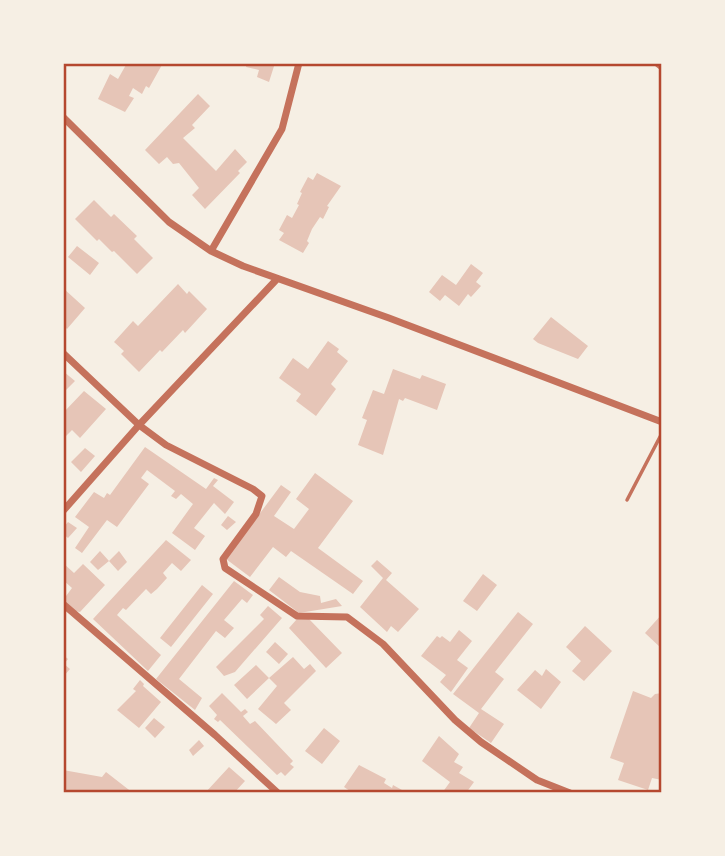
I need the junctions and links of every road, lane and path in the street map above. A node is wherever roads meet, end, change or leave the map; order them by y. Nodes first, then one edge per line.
1 (299, 63) edge
2 (657, 63) edge
3 (662, 66) edge
4 (63, 117) edge
5 (211, 251) junction
6 (277, 279) junction
7 (63, 353) edge
8 (662, 422) edge
9 (139, 425) junction
10 (662, 433) edge
11 (627, 500) dead end
12 (63, 511) edge
13 (63, 604) edge
14 (278, 793) edge
15 (570, 793) edge

1 - 5 street
2 - 3 street
4 - 5 street
5 - 6 street
6 - 8 street
6 - 9 street
7 - 9 street
9 - 12 street
9 - 15 street
10 - 11 lane
13 - 14 street

